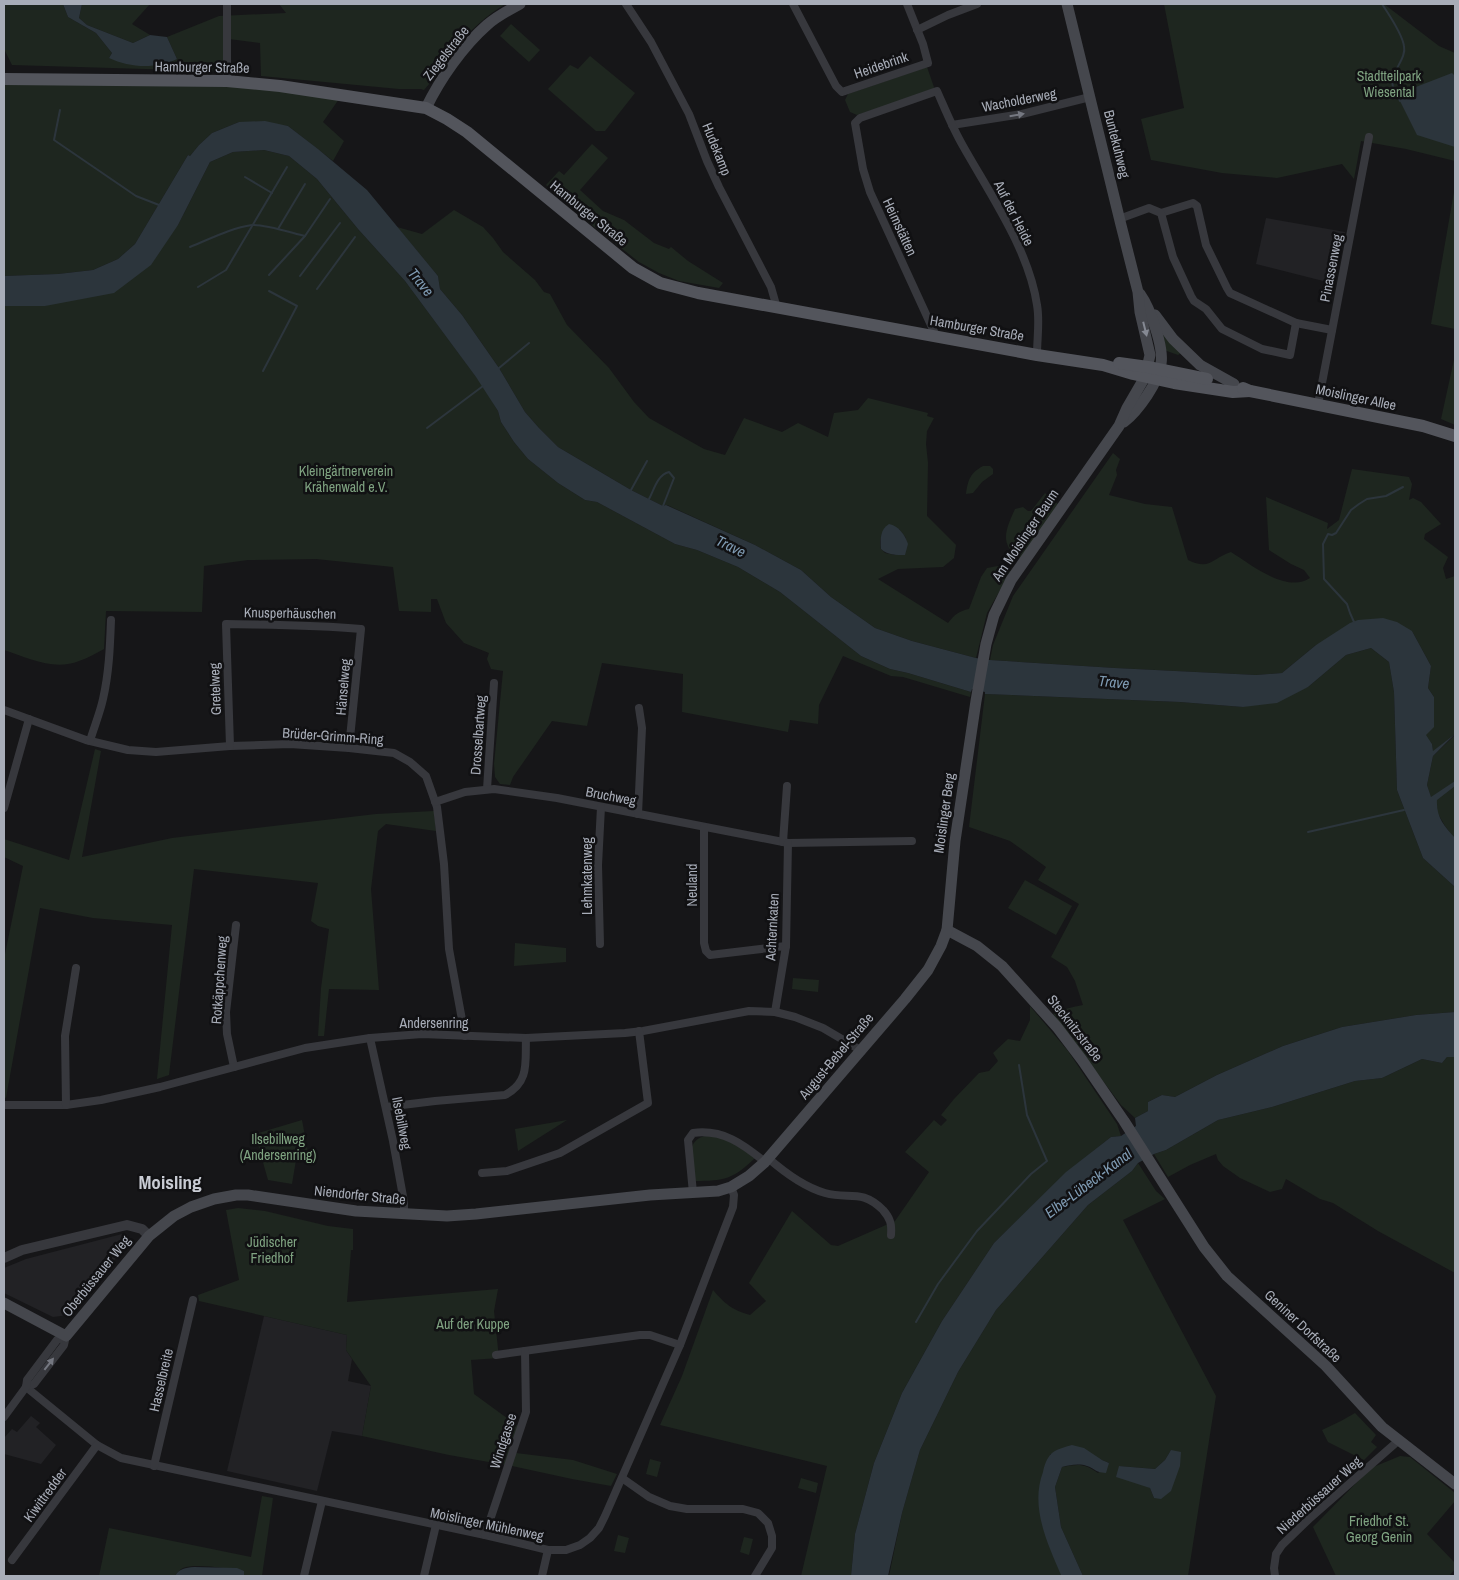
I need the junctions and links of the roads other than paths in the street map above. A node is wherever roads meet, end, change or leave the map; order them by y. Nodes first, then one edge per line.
1 (227, 4) edge
2 (520, 4) edge
3 (626, 4) edge
4 (793, 4) edge
5 (907, 4) edge
6 (977, 4) edge
7 (1067, 4) edge
8 (917, 30) junction
9 (4, 79) edge
10 (227, 81) junction
11 (937, 91) joint
12 (1090, 97) junction
13 (426, 108) junction
14 (952, 125) junction
15 (1369, 137) dead end
16 (1161, 212) junction
17 (1119, 219) junction
18 (1138, 292) junction
19 (1147, 304) junction
20 (777, 308) junction
21 (1296, 323) junction
22 (1332, 330) junction
23 (936, 336) junction
24 (1037, 354) junction
25 (1155, 375) junction
26 (1234, 384) junction
27 (1250, 391) junction
28 (1318, 404) junction
29 (1455, 436) edge
30 (111, 620) dead end
31 (361, 629) joint
32 (226, 632) joint
33 (494, 684) dead end
34 (976, 701) joint
35 (639, 708) dead end
36 (4, 710) edge
37 (29, 719) junction
38 (90, 741) junction
39 (230, 746) junction
40 (350, 748) junction
41 (787, 786) dead end
42 (487, 789) junction
43 (434, 802) junction
44 (601, 807) junction
45 (4, 808) edge
46 (638, 814) junction
47 (704, 827) junction
48 (912, 841) dead end
49 (786, 842) junction
50 (236, 925) dead end
51 (947, 930) junction
52 (600, 944) dead end
53 (786, 946) junction
54 (76, 968) dead end
55 (774, 1012) junction
56 (639, 1031) junction
57 (465, 1036) junction
58 (370, 1038) junction
59 (526, 1038) junction
60 (862, 1051) junction
61 (234, 1066) junction
62 (66, 1105) junction
63 (4, 1106) edge
64 (386, 1107) junction
65 (767, 1160) junction
66 (1154, 1170) joint
67 (482, 1173) dead end
68 (731, 1187) junction
69 (692, 1193) junction
70 (404, 1214) junction
71 (891, 1235) dead end
72 (149, 1236) junction
73 (4, 1258) edge
74 (193, 1300) dead end
75 (4, 1303) edge
76 (66, 1336) junction
77 (680, 1345) junction
78 (525, 1351) junction
79 (496, 1355) dead end
80 (26, 1386) junction
81 (4, 1417) edge
82 (1398, 1441) junction
83 (97, 1445) junction
84 (154, 1466) junction
85 (622, 1478) junction
86 (1455, 1484) edge
87 (322, 1501) junction
88 (436, 1525) junction
89 (485, 1535) junction
90 (548, 1550) junction
91 (12, 1560) dead end
92 (304, 1576) edge
93 (424, 1576) edge
94 (542, 1576) edge
95 (755, 1576) edge
96 (1274, 1576) edge

1 - 10 street
2 - 13 main road, Ziegelstraße
3 - 20 street, Hudekamp
4 - 8 street, Heidebrink
5 - 8 street
6 - 8 street
7 - 12 main road, Buntekuhweg
9 - 10 main road, Hamburger Straße
10 - 13 main road, Hamburger Straße
11 - 14 street, Auf der Heide
11 - 23 street, Heimstätten
14 -> 12 street, Wacholderweg
12 - 17 main road, Buntekuhweg
13 - 20 main road, Hamburger Straße
14 - 24 street, Auf der Heide
15 - 22 street, Pinassenweg
16 - 17 street
16 - 21 street
16 - 21 street
17 - 18 main road, Buntekuhweg
18 - 19 main road, Buntekuhweg
18 -> 25 main road, Buntekuhweg
19 - 25 main road, Buntekuhweg
19 - 26 main road
20 - 23 main road, Hamburger Straße
21 - 22 street
22 - 28 street, Pinassenweg
23 - 24 main road, Hamburger Straße
24 - 25 main road, Hamburger Straße
25 - 26 main road, Moislinger Allee
25 - 27 main road, Moislinger Allee
25 - 34 main road, Am Moislinger Baum
26 - 27 main road, Moislinger Allee
27 - 28 main road, Moislinger Allee
28 - 29 main road, Moislinger Allee
30 - 38 street
31 - 32 street, Knusperhäuschen
31 - 40 street, Hänselweg
32 - 39 street, Gretelweg
33 - 42 street, Drosselbartweg
34 - 51 main road, Moislinger Berg
35 - 46 street
36 - 37 street, Brüder-Grimm-Ring
37 - 38 street, Brüder-Grimm-Ring
37 - 45 street
38 - 39 street, Brüder-Grimm-Ring
39 - 40 street, Brüder-Grimm-Ring
40 - 43 street, Brüder-Grimm-Ring
41 - 49 street
42 - 43 street, Bruchweg
42 - 44 street, Bruchweg
43 - 57 street, Brüder-Grimm-Ring
44 - 46 street, Bruchweg
44 - 52 street, Lehmkatenweg
46 - 47 street, Bruchweg
47 - 49 street, Bruchweg
47 - 53 street, Neuland
48 - 49 street, Bruchweg
49 - 53 street, Achternkaten
50 - 61 street, Rotkäppchenweg
51 - 60 main road, August-Bebel-Straße
51 - 66 main road, Stecknitzstraße
53 - 55 street, Achternkaten
54 - 62 street
55 - 56 street, Andersenring
55 - 60 street, Andersenring
56 - 59 street, Andersenring
56 - 67 street
57 - 58 street, Andersenring
57 - 59 street, Andersenring
58 - 61 street, Andersenring
58 - 64 street, Ilsebillweg
59 - 64 street
60 - 65 main road, August-Bebel-Straße
61 - 62 street, Andersenring
62 - 63 street, Andersenring
64 - 70 street, Ilsebillweg
65 - 68 main road, August-Bebel-Straße
65 - 69 street
65 - 71 street
66 - 82 main road, Geniner Dorfstraße
68 - 69 main road, Niendorfer Straße
68 - 77 street, Moislinger Mühlenweg
69 - 70 main road, Niendorfer Straße
70 - 72 main road, Niendorfer Straße
72 - 73 street
72 - 76 main road, Oberbüssauer Weg
74 - 84 street, Hasselbreite
75 - 76 main road
76 - 80 street, Oberbüssauer Weg
77 - 78 street
77 - 85 street, Moislinger Mühlenweg
78 - 79 street
78 - 89 street, Windgasse
80 - 81 street, Oberbüssauer Weg
80 - 83 street, Moislinger Mühlenweg
82 - 86 main road, Geniner Dorfstraße
82 - 96 street, Niederbüssauer Weg
83 - 84 street, Moislinger Mühlenweg
83 - 91 street, Kiwittredder
84 - 87 street, Moislinger Mühlenweg
85 - 90 street, Moislinger Mühlenweg
85 - 95 street
87 - 88 street, Moislinger Mühlenweg
87 - 92 street
88 - 89 street, Moislinger Mühlenweg
88 - 93 street
89 - 90 street, Moislinger Mühlenweg
90 - 94 street

